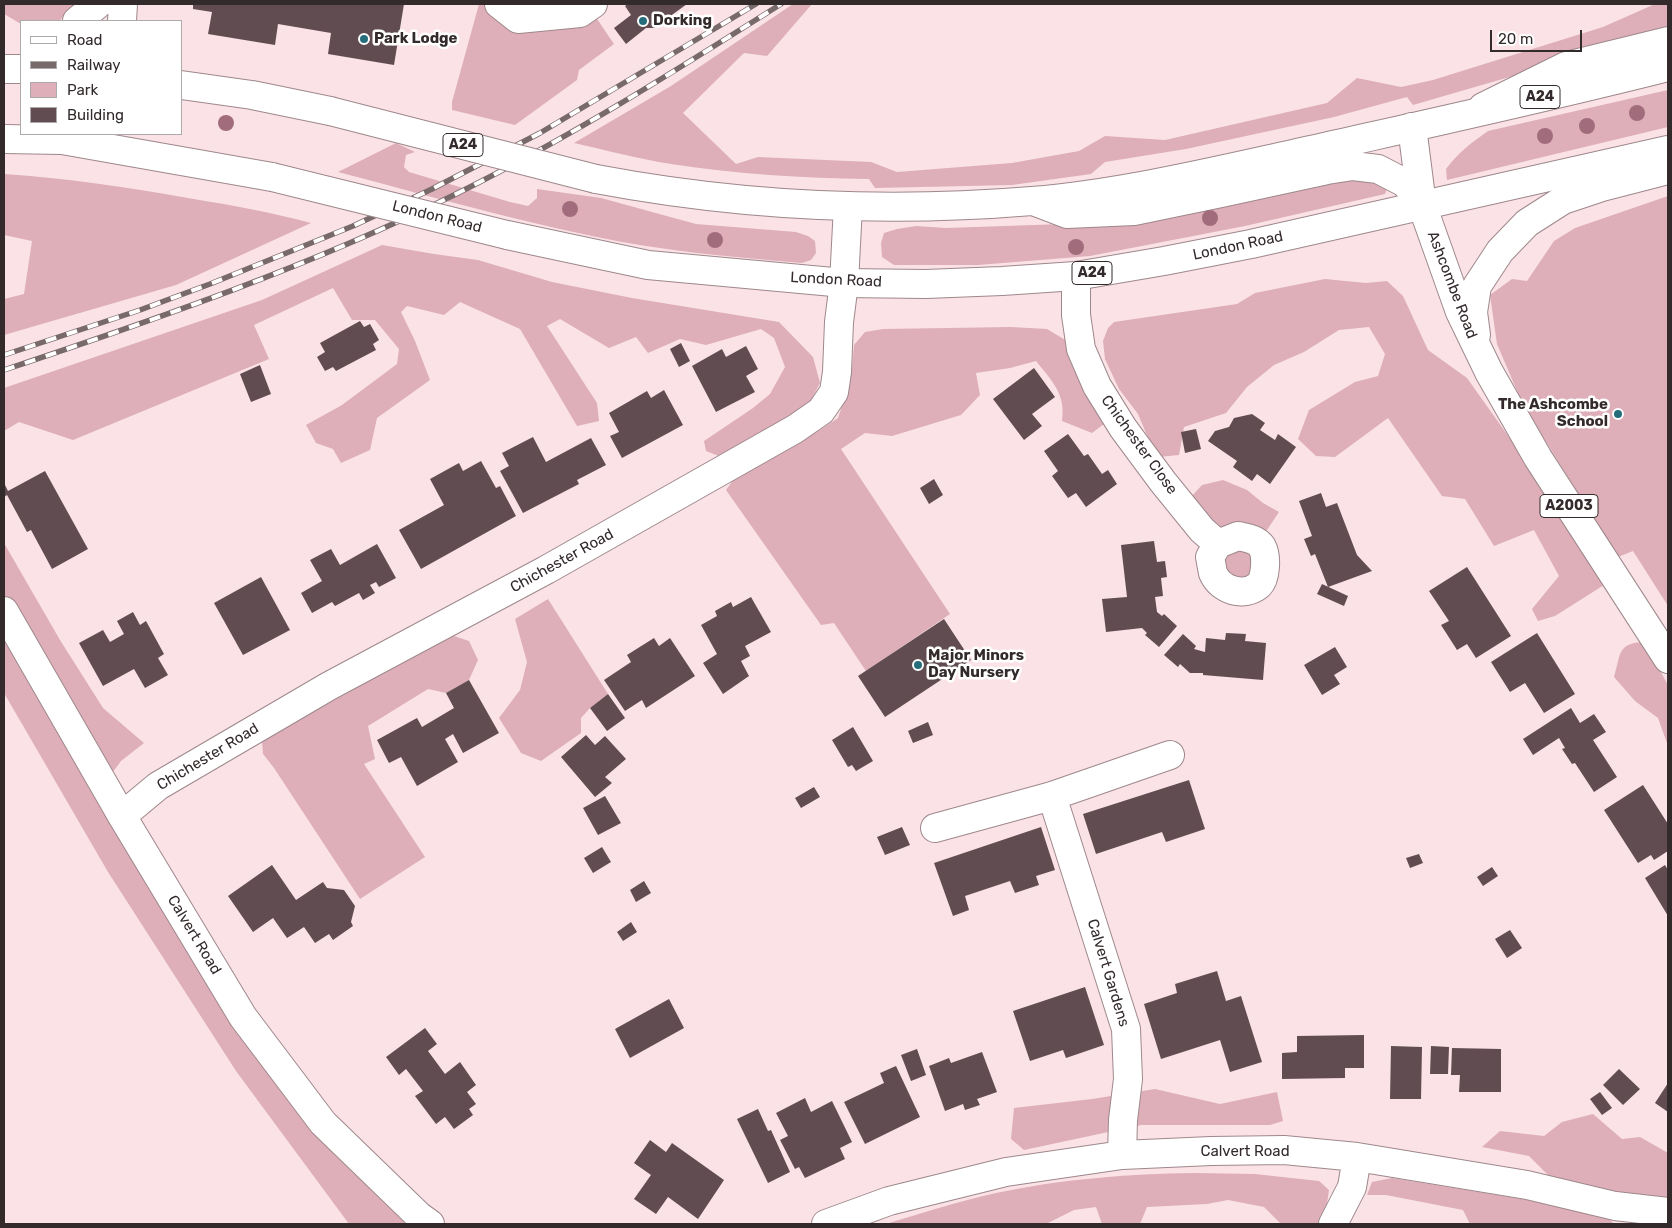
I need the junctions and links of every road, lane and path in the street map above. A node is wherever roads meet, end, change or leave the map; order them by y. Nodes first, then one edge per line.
1 (98, 4) edge
2 (123, 4) edge
3 (499, 4) edge
4 (593, 4) edge
5 (78, 20) edge
6 (122, 20) edge
7 (1668, 40) edge
8 (1668, 66) edge
9 (4, 69) edge
10 (20, 69) edge
11 (182, 85) edge
12 (1468, 114) junction
13 (1412, 127) junction
14 (4, 139) edge
15 (1668, 150) edge
16 (1668, 170) edge
17 (1033, 201) junction
18 (1422, 205) junction
19 (848, 206) junction
20 (1076, 276) junction
21 (844, 283) junction
22 (1478, 348) junction
23 (1218, 544) dead end
24 (4, 611) edge
25 (1668, 659) edge
26 (1170, 755) dead end
27 (1052, 796) junction
28 (122, 816) junction
29 (935, 828) dead end
30 (1122, 1155) junction
31 (1357, 1157) junction
32 (1668, 1212) edge
33 (430, 1224) edge
34 (826, 1224) edge
35 (1333, 1224) edge

1 - 5 main road
2 - 6 main road
3 - 4 main road
7 - 12 main road
8 - 12 main road, A24
9 - 10 main road
11 - 19 main road, A24, bridge
12 - 13 main road, A24
13 - 17 main road, A24
13 - 18 main road, Ashcombe Road
14 - 21 main road, London Road / A24, bridge
15 - 18 main road, London Road / A24
16 - 22 main road
17 - 18 main road
17 - 19 main road, A24
18 - 20 main road, London Road / A24
18 - 22 main road, Ashcombe Road / A2003
19 - 21 main road, Chichester Road
20 - 21 main road, London Road / A24
20 - 23 main road, Chichester Close
21 - 28 main road, Chichester Road
22 - 25 main road, Ashcombe Road / A2003
24 - 28 main road, Calvert Road
26 - 27 main road
27 - 29 main road
27 - 30 main road, Calvert Gardens
28 - 33 main road, Calvert Road
30 - 31 main road, Calvert Road
30 - 34 main road, Calvert Road
31 - 32 main road, Calvert Road
31 - 35 main road

